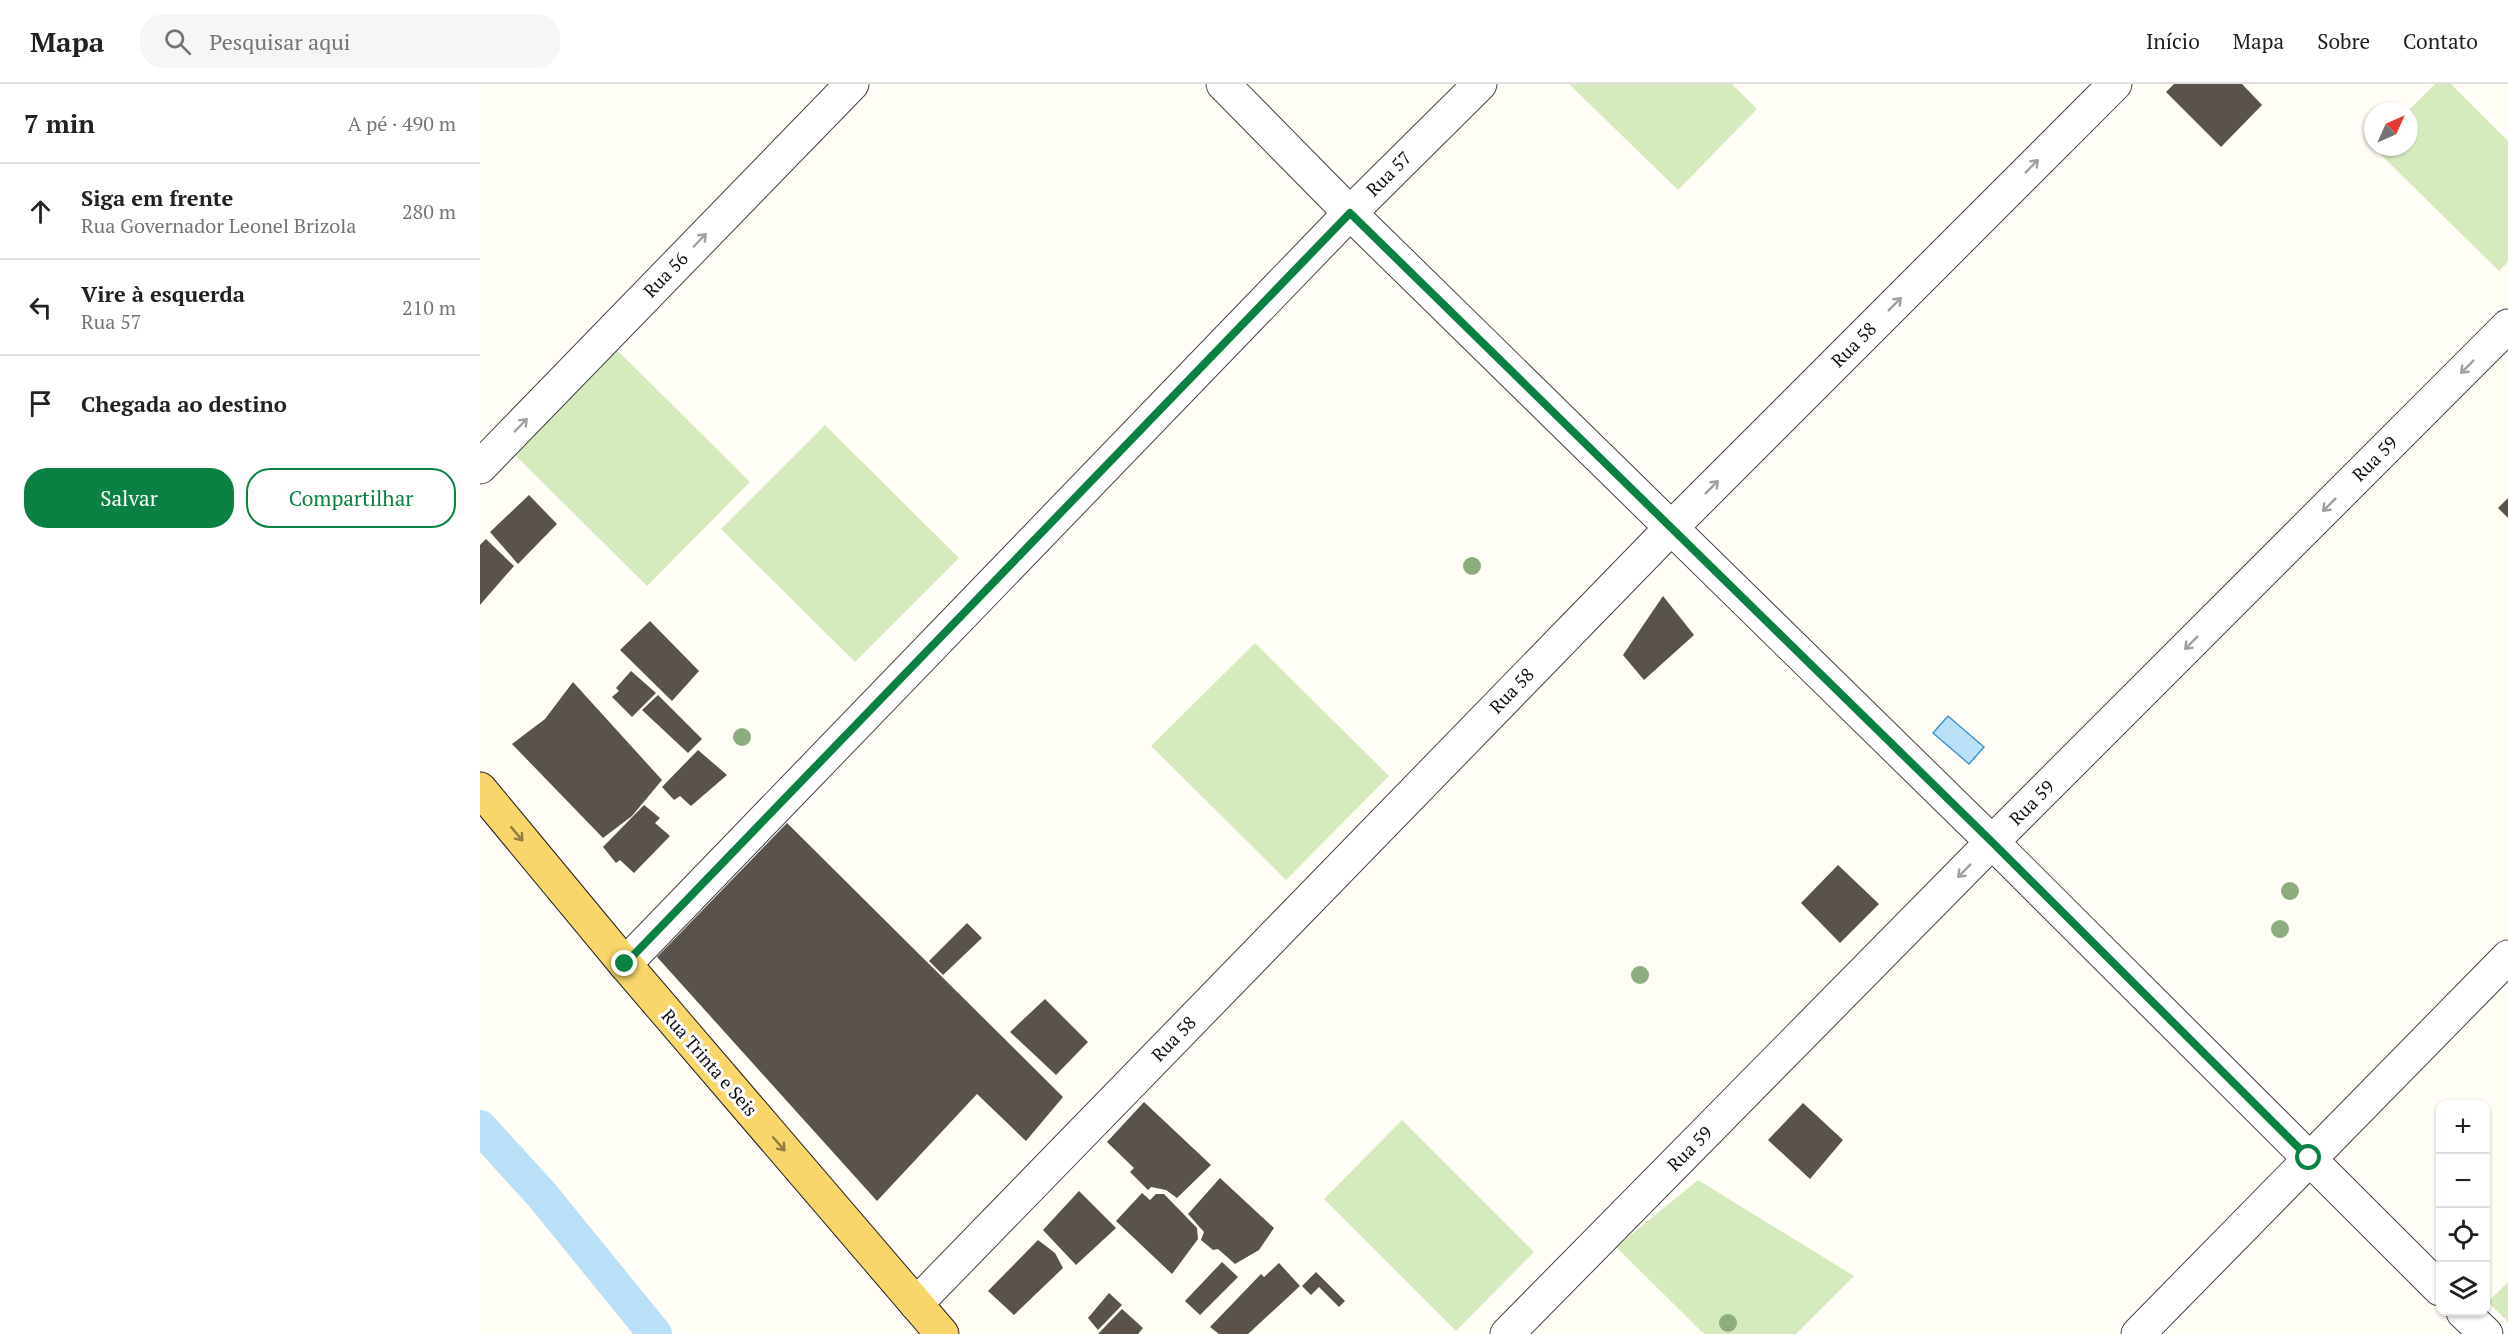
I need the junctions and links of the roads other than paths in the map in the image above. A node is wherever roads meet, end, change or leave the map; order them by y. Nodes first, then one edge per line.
1 (852, 84) edge
2 (1223, 84) edge
3 (1480, 84) edge
4 (2115, 84) edge
5 (1350, 213) junction
6 (2508, 326) edge
7 (480, 467) edge
8 (1671, 528) junction
9 (480, 789) edge
10 (1992, 842) junction
11 (2508, 957) edge
12 (625, 964) junction
13 (2309, 1158) junction
14 (2436, 1285) edge
15 (916, 1304) junction
16 (2468, 1316) edge
17 (942, 1334) edge
18 (1507, 1334) edge
19 (2138, 1334) edge
20 (2486, 1334) edge

7 -> 1 street, Rua 56
2 - 5 street
3 - 5 street, Rua 57
8 -> 4 street, Rua 58
5 - 8 street
5 - 12 street, Rua 57
6 -> 10 street, Rua 59
8 - 10 street
8 - 15 street, Rua 58
9 -> 12 main road, Rua Trinta e Seis
10 - 13 street
10 -> 18 street, Rua 59
11 - 13 street
12 -> 15 main road, Rua Trinta e Seis
13 - 14 street
13 - 19 street
15 - 17 main road, Rua Trinta e Seis
16 - 20 street

